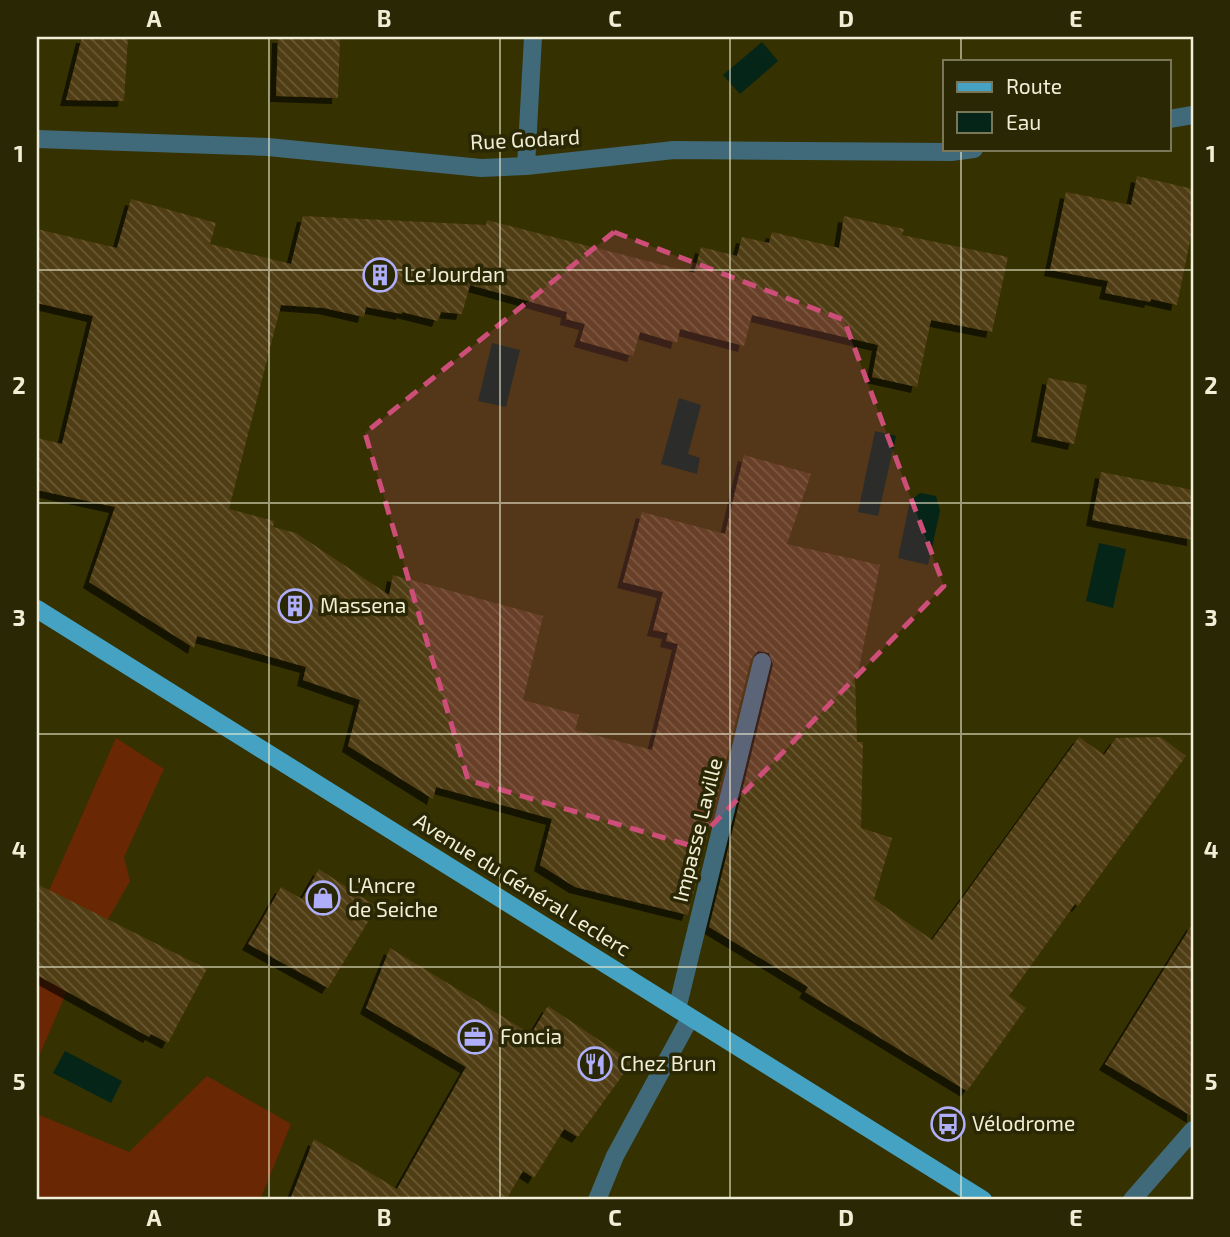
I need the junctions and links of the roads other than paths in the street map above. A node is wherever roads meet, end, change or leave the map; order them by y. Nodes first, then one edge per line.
1 (533, 37) edge
2 (1193, 116) edge
3 (1170, 119) edge
4 (37, 139) edge
5 (966, 150) edge
6 (526, 166) junction
7 (37, 609) edge
8 (762, 662) dead end
9 (684, 1014) junction
10 (1193, 1130) edge
11 (597, 1200) edge
12 (983, 1200) edge
13 (1132, 1200) edge

1 - 6 street
2 - 3 street
4 - 6 street, Rue Godard
5 - 6 street, Rue Godard
7 - 9 main road, Avenue du Général Leclerc
8 - 9 street, Impasse Laville
9 - 11 street, Impasse Laville
9 - 12 main road, Avenue du Général Leclerc
10 - 13 street

